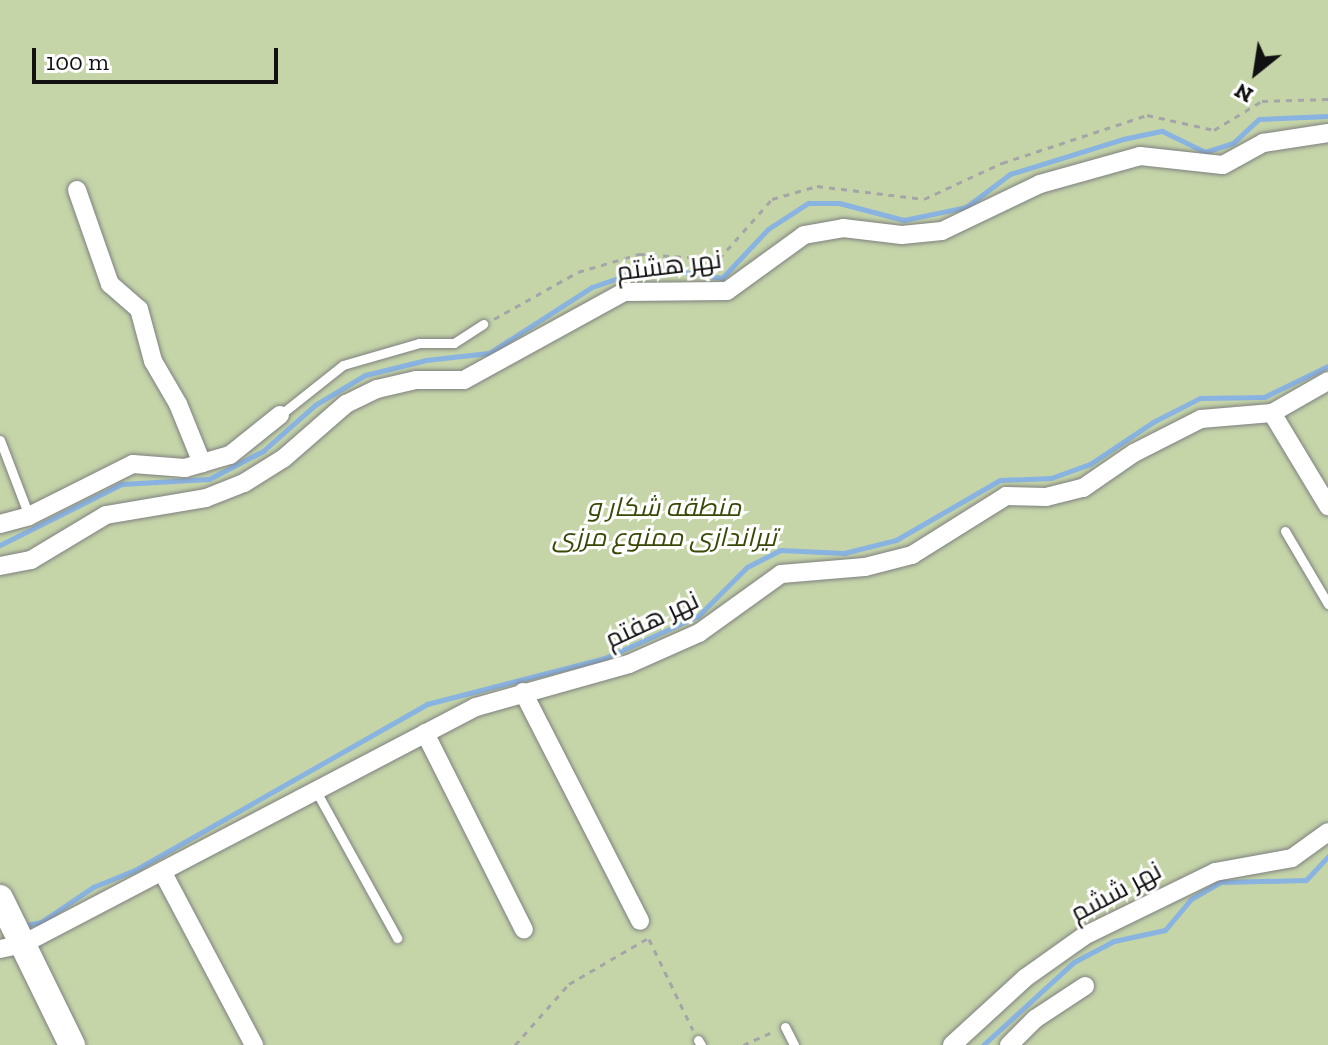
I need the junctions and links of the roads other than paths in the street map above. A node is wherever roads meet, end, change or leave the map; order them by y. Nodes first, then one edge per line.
1 (1328, 133) edge
2 (77, 190) dead end
3 (483, 324) road end
4 (1328, 381) edge
5 (1272, 413) junction
6 (280, 415) joint
7 (0, 440) edge
8 (202, 463) junction
9 (1328, 506) edge
10 (29, 516) junction
11 (0, 524) edge
12 (1285, 531) dead end
13 (0, 566) edge
14 (1328, 604) edge
15 (523, 692) junction
16 (425, 733) junction
17 (316, 791) junction
18 (1328, 832) edge
19 (163, 873) junction
20 (8, 922) edge
21 (524, 930) dead end
22 (644, 930) road end
23 (397, 938) dead end
24 (1085, 986) dead end
25 (785, 1027) road end
26 (72, 1045) edge
27 (254, 1045) edge
28 (794, 1045) edge
29 (952, 1045) edge
30 (1009, 1045) edge

1 - 13 street, نهر هشتم
2 - 8 street
3 - 6 lane
4 - 5 street, نهر هفتم
5 - 9 street
5 - 15 street, نهر هفتم
6 - 8 street
7 - 10 lane
8 - 10 street
10 - 11 street
12 - 14 lane
15 - 16 street, نهر هفتم
15 - 22 street
16 - 17 street, نهر هفتم
16 - 21 street
17 - 19 street, نهر هفتم
17 - 23 lane
18 - 29 street, نهر ششم
19 - 20 street, نهر هفتم
19 - 27 street
20 - 26 street
24 - 30 street
25 - 28 lane

